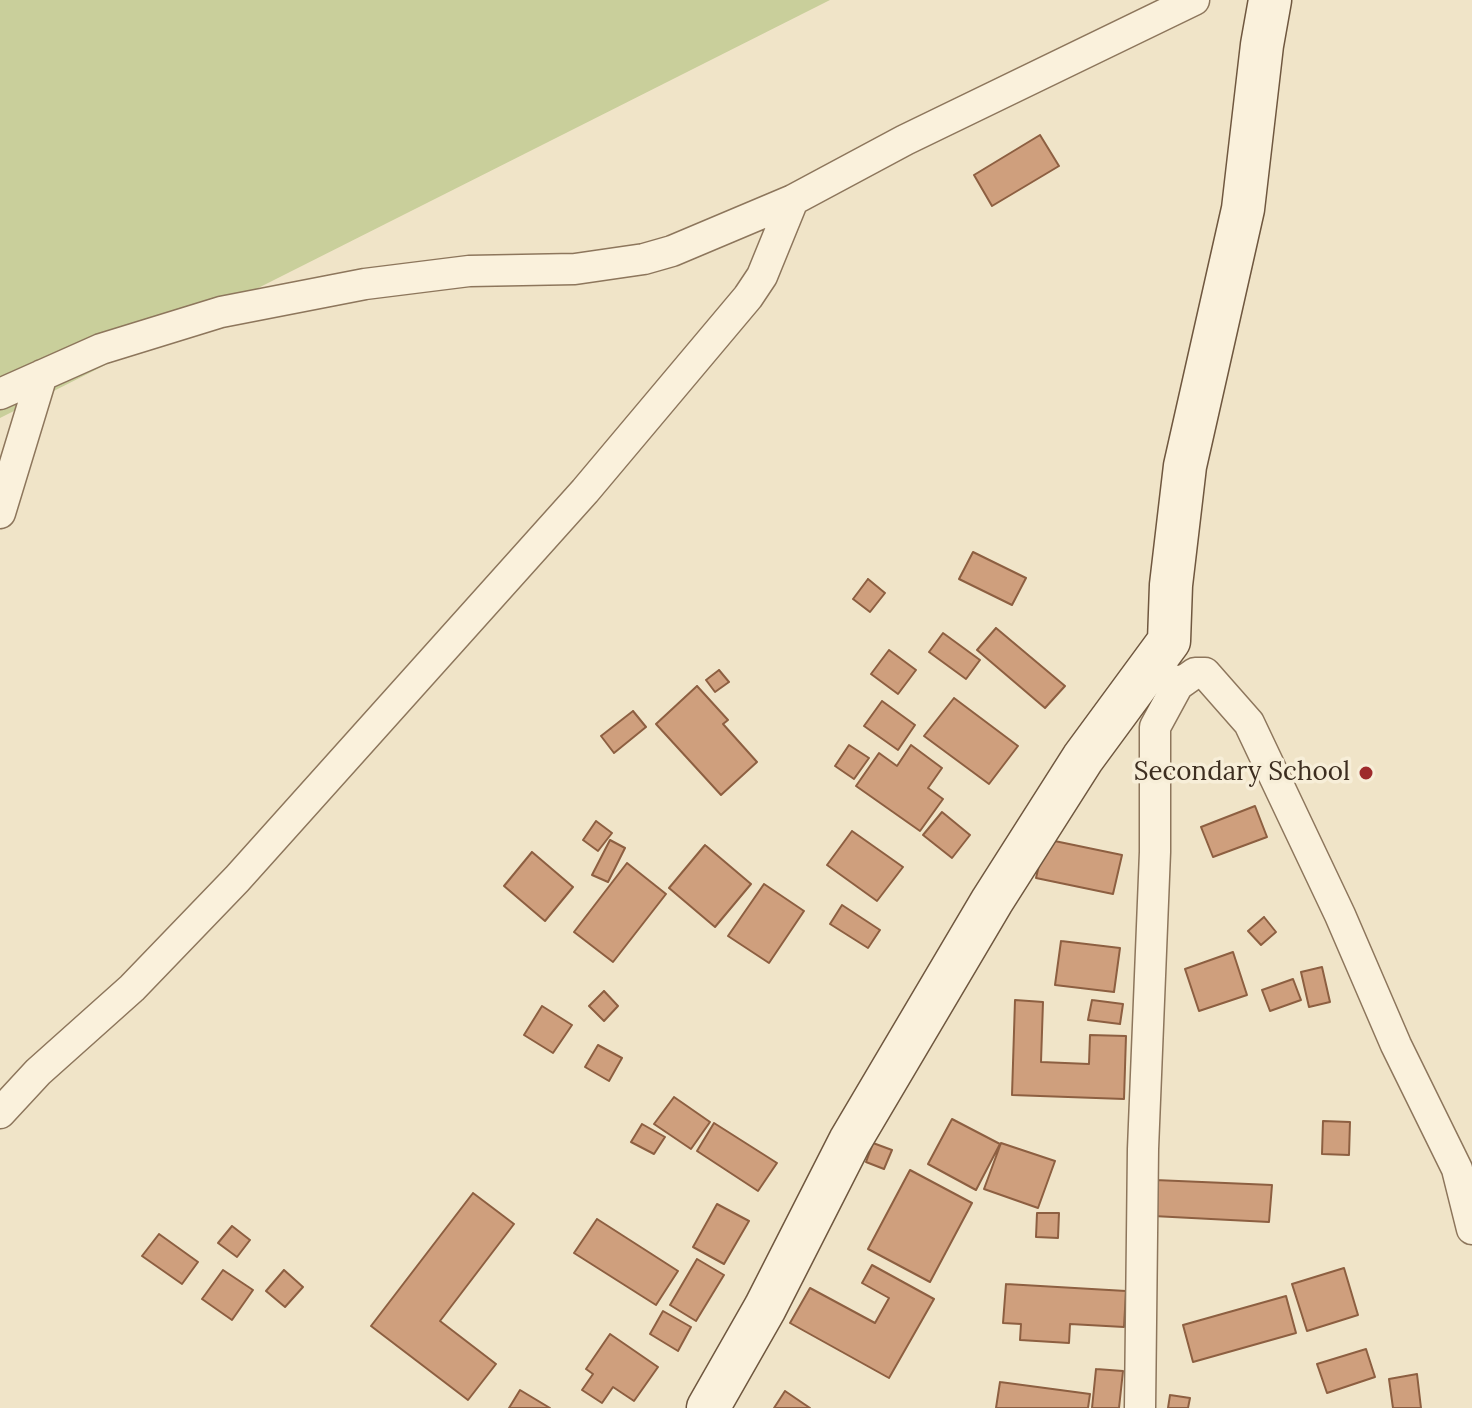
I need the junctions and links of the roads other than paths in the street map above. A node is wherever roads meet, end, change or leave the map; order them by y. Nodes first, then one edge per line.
1 (1194, 0) edge
2 (1270, 0) edge
3 (793, 200) junction
4 (42, 375) junction
5 (0, 394) edge
6 (0, 513) edge
7 (1169, 641) junction
8 (1180, 681) junction
9 (0, 1113) edge
10 (1472, 1229) edge
11 (708, 1408) edge
12 (1140, 1408) edge

1 - 3 street
2 - 7 main road
3 - 4 street
3 - 9 street
4 - 5 street
4 - 6 street
7 - 8 street
7 - 11 main road
8 - 10 street
8 - 12 street

